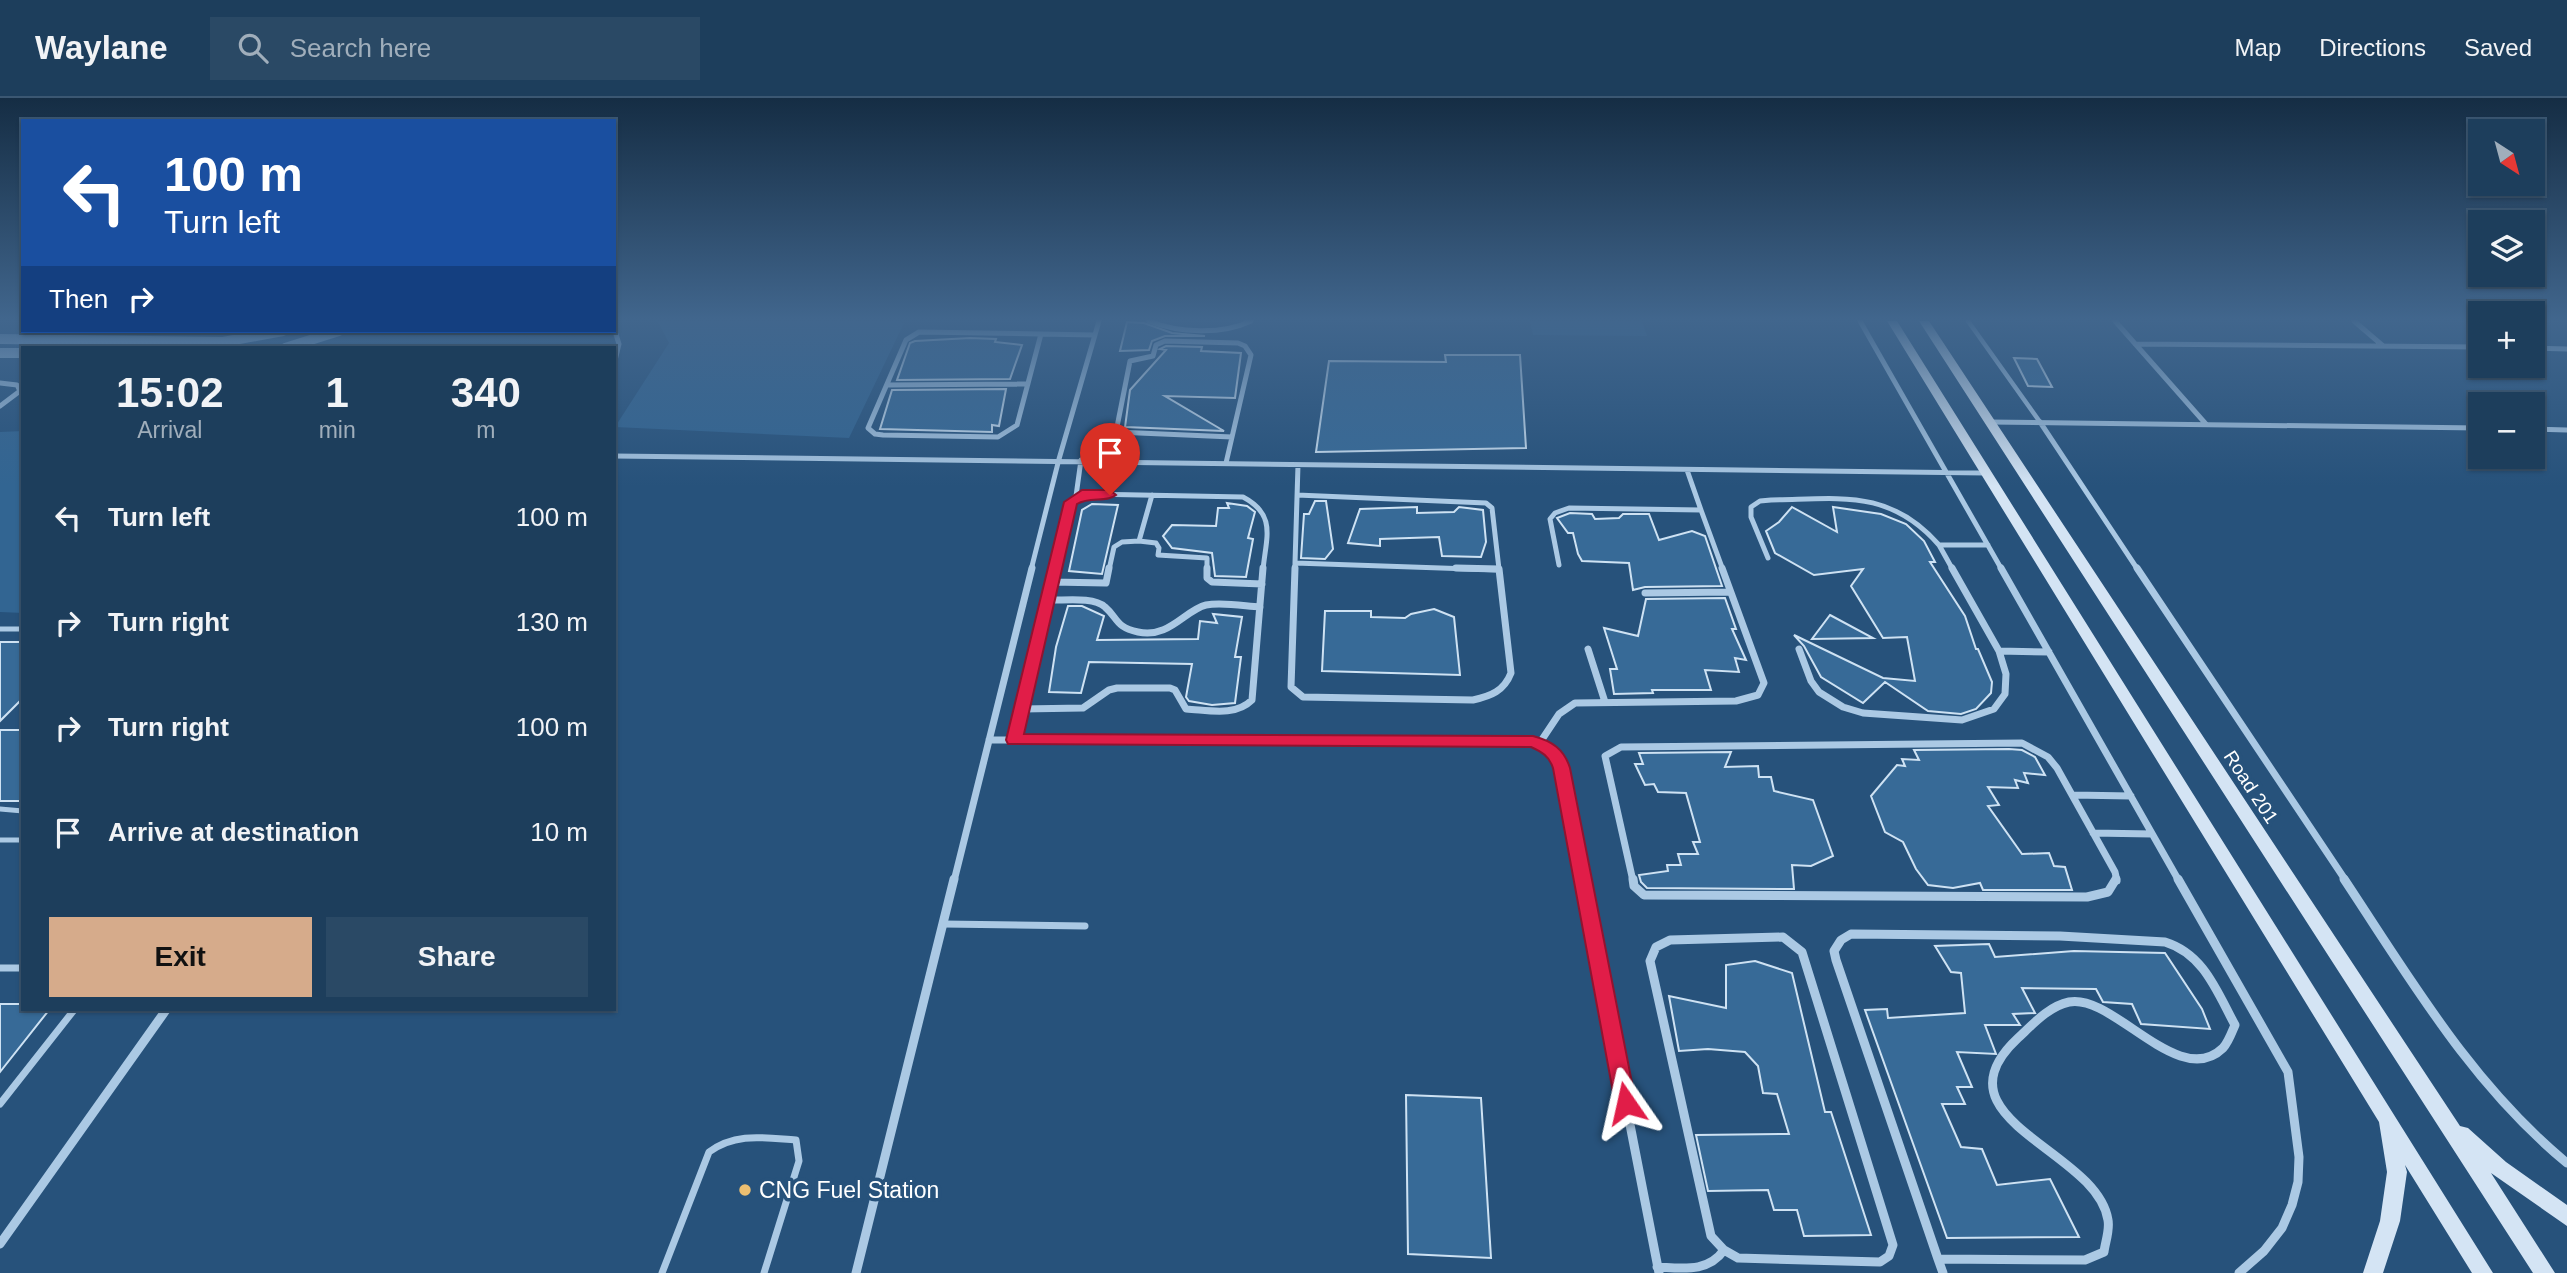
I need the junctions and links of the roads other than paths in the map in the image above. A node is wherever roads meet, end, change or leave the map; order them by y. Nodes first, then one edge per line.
1 (891, 376) edge
2 (1030, 376) edge
3 (1083, 376) edge
4 (1127, 376) edge
5 (1246, 376) edge
6 (1891, 376) edge
7 (1926, 376) edge
8 (1960, 376) edge
9 (2007, 376) edge
10 (2163, 376) edge
11 (0, 383) edge
12 (1028, 384) junction
13 (887, 385) junction
14 (0, 407) edge
15 (1990, 422) junction
16 (2040, 422) junction
17 (2205, 423) junction
18 (2468, 428) edge
19 (2545, 429) edge
20 (2567, 430) edge
21 (1232, 437) junction
22 (616, 456) edge
23 (1059, 459) junction
24 (1081, 460) junction
25 (1226, 463) junction
26 (1298, 465) junction
27 (1687, 470) junction
28 (1946, 472) junction
29 (1986, 473) junction
30 (1152, 495) junction
31 (1297, 495) junction
32 (1076, 496) junction
33 (1701, 510) junction
34 (1139, 541) junction
35 (1939, 545) junction
36 (1988, 545) junction
37 (1768, 558) dead end
38 (1293, 563) junction
39 (1559, 565) dead end
40 (1499, 569) junction
41 (1052, 582) junction
42 (1262, 584) junction
43 (1729, 592) junction
44 (1645, 593) dead end
45 (1048, 600) junction
46 (1259, 607) junction
47 (0, 629) edge
48 (21, 629) edge
49 (1588, 649) dead end
50 (1799, 649) dead end
51 (1999, 651) junction
52 (2049, 652) junction
53 (1605, 702) junction
54 (1022, 709) junction
55 (989, 740) junction
56 (1014, 740) junction
57 (1539, 744) junction
58 (2073, 795) junction
59 (2131, 796) junction
60 (0, 809) edge
61 (21, 811) edge
62 (2093, 833) junction
63 (2152, 834) junction
64 (0, 840) edge
65 (21, 840) edge
66 (943, 925) junction
67 (1085, 926) dead end
68 (0, 968) edge
69 (21, 968) edge
70 (73, 1011) edge
71 (165, 1011) edge
72 (0, 1104) edge
73 (2385, 1114) junction
74 (2447, 1122) junction
75 (2567, 1163) edge
76 (2567, 1217) edge
77 (0, 1244) edge
78 (1724, 1250) junction
79 (1938, 1259) junction
80 (1658, 1270) edge
81 (663, 1273) edge
82 (764, 1273) edge
83 (856, 1273) edge
84 (1943, 1273) edge
85 (2239, 1273) edge
86 (2372, 1273) edge
87 (2483, 1273) edge
88 (2545, 1273) edge

1 - 13 street
2 - 12 street
3 - 23 street
4 - 21 street
5 - 21 street
6 - 28 street
7 - 29 main road
8 - 15 main road, Road 201
9 - 16 lane
10 - 17 street
11 - 14 street
12 - 13 street
12 - 13 street
15 - 16 street
15 - 74 main road, Road 201
16 - 17 street
16 - 75 street
17 - 18 street
19 - 20 street
21 - 25 street
22 - 23 street
23 - 24 street
23 - 55 street
24 - 25 street
24 - 32 street
25 - 26 street
26 - 27 street
26 - 31 street
27 - 28 street
27 - 33 street
28 - 29 street
28 - 36 street
29 - 73 main road
30 - 32 street
30 - 34 street
30 - 42 street
31 - 38 street
31 - 40 street
32 - 41 street
33 - 39 street
33 - 43 street
34 - 41 street
34 - 42 street
35 - 36 street
35 - 37 street
35 - 51 street
36 - 52 street
38 - 40 street
38 - 40 street
41 - 45 street
42 - 46 street
43 - 44 street
43 - 53 street
45 - 46 street
45 - 54 street
46 - 54 street
47 - 48 lane
49 - 53 street
50 - 51 street
51 - 52 street
52 - 59 street
53 - 57 street
54 - 56 street
55 - 56 street
55 - 66 street
56 - 57 street
57 - 80 street
58 - 59 street
58 - 62 street
58 - 62 street
59 - 63 street
60 - 61 lane
62 - 63 street
63 - 85 street
64 - 65 lane
66 - 67 lane
66 - 83 street
68 - 69 lane
70 - 72 lane
71 - 77 street
73 - 86 main road
73 - 87 main road
74 - 76 main road
74 - 88 main road, Road 201
78 - 78 street
78 - 80 street
79 - 79 street
79 - 84 street
81 - 82 lane

